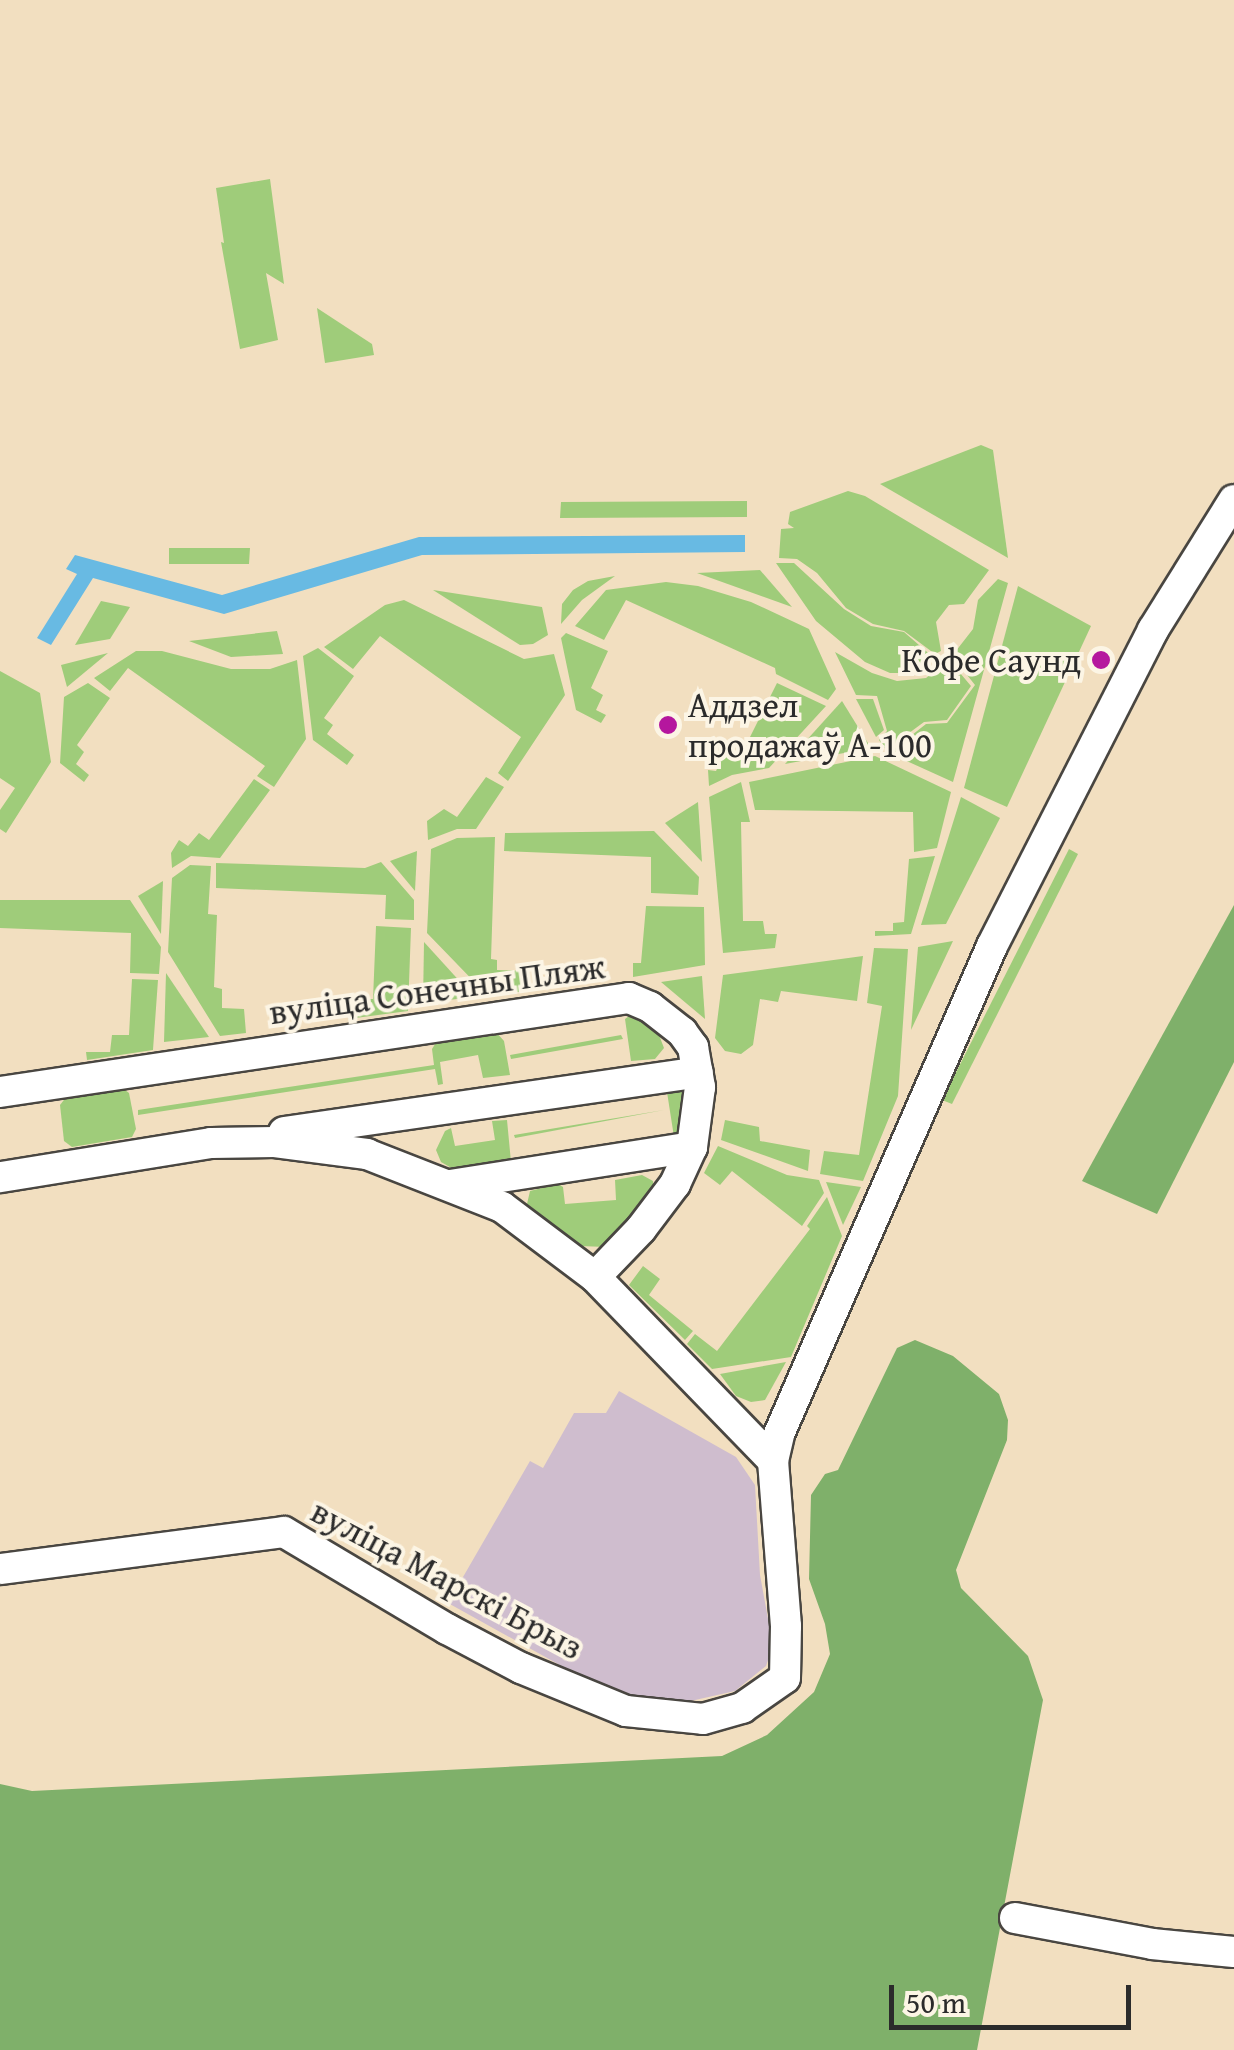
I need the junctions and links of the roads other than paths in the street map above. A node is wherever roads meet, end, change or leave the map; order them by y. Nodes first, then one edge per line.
1 (1234, 500) edge
2 (698, 1072) junction
3 (0, 1092) edge
4 (212, 1143) junction
5 (692, 1147) junction
6 (0, 1177) edge
7 (450, 1184) junction
8 (595, 1277) junction
9 (773, 1461) junction
10 (0, 1570) edge
11 (1015, 1918) dead end
12 (1234, 1952) edge

1 - 9 street
2 - 3 street, вуліца Сонечны Пляж
2 - 4 street
2 - 5 street, вуліца Сонечны Пляж
4 - 6 street
4 - 7 street
5 - 7 street
5 - 8 street, вуліца Сонечны Пляж
7 - 8 street
8 - 9 street
9 - 10 street, вуліца Марскі Брыз
11 - 12 street

